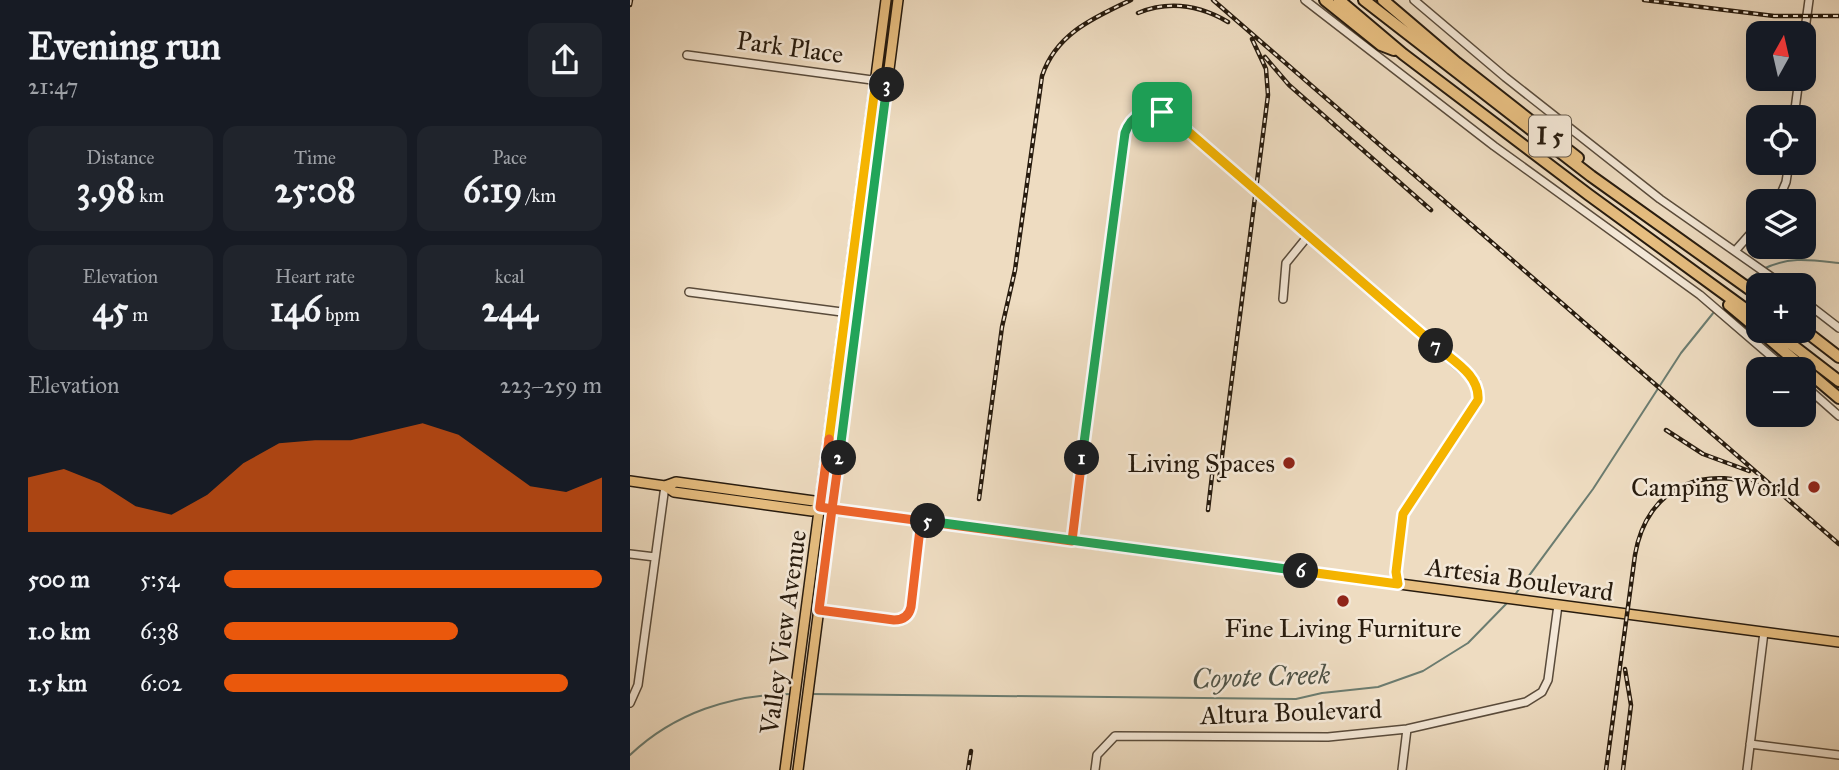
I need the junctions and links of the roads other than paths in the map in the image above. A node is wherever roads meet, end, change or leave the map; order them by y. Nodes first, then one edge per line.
1 (886, 0) edge
2 (898, 0) edge
3 (1305, 0) edge
4 (1325, 0) edge
5 (1339, 0) edge
6 (1364, 0) edge
7 (1382, 0) edge
8 (1414, 0) edge
9 (1809, 0) edge
10 (1806, 21) edge
11 (1403, 54) junction
12 (687, 55) dead end
13 (876, 80) junction
14 (887, 82) junction
15 (1308, 236) junction
16 (1746, 238) edge
17 (1735, 251) junction
18 (1722, 266) junction
19 (1766, 273) edge
20 (1746, 284) edge
21 (689, 292) dead end
22 (1283, 299) dead end
23 (1816, 310) edge
24 (1742, 311) junction
25 (846, 313) junction
26 (1746, 313) edge
27 (857, 314) junction
28 (1746, 315) edge
29 (1839, 328) edge
30 (1816, 332) edge
31 (1816, 339) edge
32 (1774, 343) edge
33 (1790, 343) edge
34 (1839, 349) edge
35 (1772, 357) edge
36 (1839, 357) edge
37 (1839, 381) edge
38 (1816, 396) edge
39 (1839, 398) edge
40 (834, 405) junction
41 (845, 407) junction
42 (1839, 416) edge
43 (630, 481) edge
44 (665, 486) junction
45 (820, 507) junction
46 (832, 509) junction
47 (921, 520) junction
48 (1072, 541) junction
49 (630, 554) edge
50 (655, 557) junction
51 (1398, 584) junction
52 (1558, 605) junction
53 (819, 610) junction
54 (1764, 632) junction
55 (1839, 642) edge
56 (630, 703) edge
57 (1407, 729) junction
58 (1750, 744) junction
59 (1839, 755) edge
60 (785, 770) edge
61 (798, 770) edge
62 (1095, 770) edge
63 (1402, 770) edge
64 (1747, 770) edge

1 - 13 main road, Valley View Avenue
2 - 14 main road, Valley View Avenue
3 - 35 street
4 - 11 highway
5 - 11 highway, I 5
6 - 18 highway
7 - 18 highway, I 5
8 - 17 street
9 - 10 street
11 - 24 highway, I 5
12 - 13 street, Park Place
13 - 14 street, Park Place
13 - 25 main road, Valley View Avenue
14 - 27 main road, Valley View Avenue
15 - 22 street
15 - 48 street
15 - 51 street
16 - 17 street
17 - 19 street
18 - 20 highway, I 5
21 - 25 street
23 - 29 street
24 - 26 highway
24 - 28 highway
25 - 27 street
25 - 40 main road, Valley View Avenue
27 - 41 main road, Valley View Avenue
30 - 34 highway
31 - 36 highway
32 - 39 highway
33 - 37 highway
38 - 42 street
40 - 41 main road
40 - 45 main road, Valley View Avenue
41 - 46 main road, Valley View Avenue
43 - 44 main road, Artesia Boulevard
44 - 45 main road, Artesia Boulevard
44 - 50 street
45 - 46 main road, Artesia Boulevard
45 - 60 main road, Valley View Avenue
46 - 47 main road, Artesia Boulevard
46 - 53 main road, Valley View Avenue
47 - 48 main road, Artesia Boulevard
47 - 53 street
48 - 51 main road, Artesia Boulevard
49 - 50 street
50 - 56 street
51 - 52 main road, Artesia Boulevard
52 - 54 main road, Artesia Boulevard
52 - 57 street, Altura Boulevard
53 - 61 main road, Valley View Avenue
54 - 55 main road, Artesia Boulevard
54 - 58 street
57 - 62 street, Altura Boulevard
57 - 63 street
58 - 59 street
58 - 64 street

